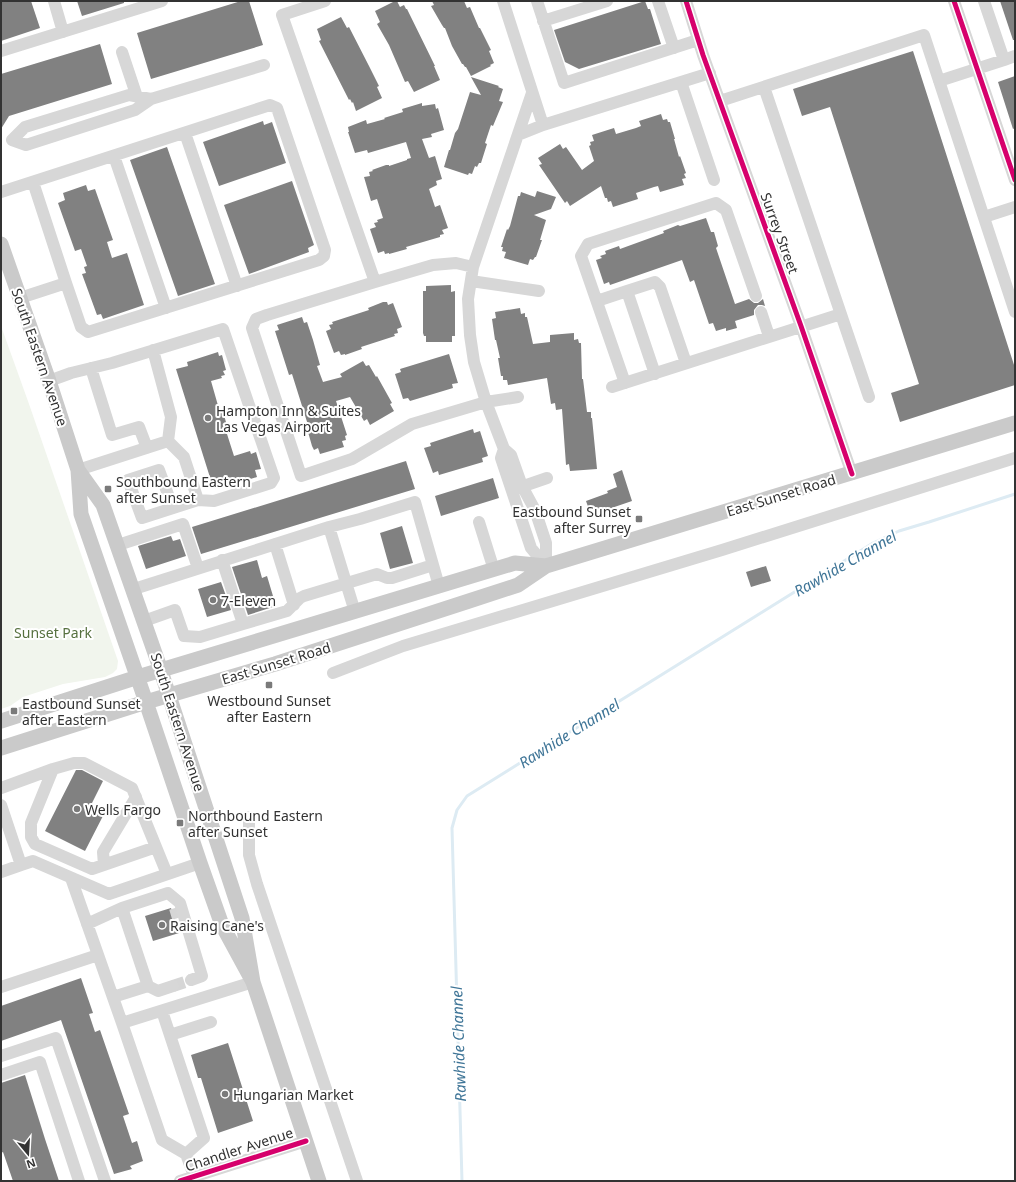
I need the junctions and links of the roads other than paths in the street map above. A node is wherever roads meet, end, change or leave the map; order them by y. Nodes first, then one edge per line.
1 (54, 1) edge
2 (162, 1) edge
3 (325, 1) edge
4 (503, 1) edge
5 (537, 1) edge
6 (607, 1) edge
7 (658, 1) edge
8 (686, 1) edge
9 (954, 1) edge
10 (984, 1) edge
11 (150, 3) edge
12 (543, 21) junction
13 (63, 32) junction
14 (698, 40) junction
15 (674, 48) junction
16 (1, 51) edge
17 (122, 52) dead end
18 (1009, 58) edge
19 (264, 64) dead end
20 (977, 68) junction
21 (710, 73) junction
22 (939, 81) junction
23 (681, 82) junction
24 (764, 87) junction
25 (532, 93) junction
26 (137, 96) junction
27 (151, 99) junction
28 (720, 101) junction
29 (542, 125) junction
30 (185, 133) junction
31 (518, 135) junction
32 (7, 142) edge
33 (114, 156) junction
34 (714, 180) dead end
35 (1015, 180) edge
36 (33, 182) junction
37 (1, 192) edge
38 (1015, 207) edge
39 (984, 217) junction
40 (1, 244) edge
41 (473, 267) junction
42 (471, 281) junction
43 (375, 282) junction
44 (66, 283) junction
45 (237, 286) junction
46 (539, 291) dead end
47 (627, 291) junction
48 (756, 296) dead end
49 (20, 298) junction
50 (597, 301) junction
51 (166, 308) junction
52 (761, 312) dead end
53 (1015, 312) edge
54 (841, 314) junction
55 (801, 326) junction
56 (769, 336) junction
57 (153, 350) junction
58 (686, 364) junction
59 (91, 368) junction
60 (654, 374) junction
61 (49, 381) junction
62 (624, 383) junction
63 (612, 387) dead end
64 (518, 397) dead end
65 (869, 397) dead end
66 (486, 402) junction
67 (1015, 423) edge
68 (168, 441) junction
69 (147, 448) junction
70 (1015, 458) edge
71 (78, 470) junction
72 (852, 474) junction
73 (547, 478) dead end
74 (517, 488) junction
75 (198, 500) junction
76 (172, 508) dead end
77 (479, 522) dead end
78 (329, 527) junction
79 (275, 544) junction
80 (118, 545) junction
81 (222, 560) junction
82 (433, 565) junction
83 (546, 566) junction
84 (198, 568) junction
85 (494, 570) junction
86 (346, 582) junction
87 (440, 586) junction
88 (134, 589) junction
89 (294, 605) junction
90 (355, 612) junction
91 (144, 621) junction
92 (239, 625) junction
93 (200, 637) junction
94 (240, 646) junction
95 (204, 657) junction
96 (161, 670) junction
97 (333, 673) dead end
98 (138, 677) junction
99 (169, 695) junction
100 (146, 702) junction
101 (1, 721) edge
102 (1, 748) edge
103 (53, 770) junction
104 (1, 788) edge
105 (136, 797) junction
106 (1, 805) edge
107 (249, 817) dead end
108 (6, 838) edge
109 (156, 847) junction
110 (200, 863) junction
111 (21, 865) junction
112 (104, 865) junction
113 (1, 872) edge
114 (168, 874) junction
115 (71, 878) junction
116 (122, 908) junction
117 (176, 908) junction
118 (87, 924) junction
119 (98, 955) junction
120 (196, 957) junction
121 (190, 980) tunnel mouth
122 (253, 982) junction
123 (148, 986) junction
124 (173, 986) tunnel mouth
125 (1, 987) edge
126 (113, 997) junction
127 (162, 1011) junction
128 (211, 1022) dead end
129 (122, 1023) junction
130 (170, 1035) junction
131 (1, 1056) edge
132 (1, 1075) edge
133 (306, 1141) junction
134 (186, 1154) junction
135 (202, 1177) edge
136 (79, 1181) edge
137 (105, 1181) edge
138 (180, 1181) edge
139 (319, 1181) edge
140 (357, 1181) edge

1 - 13 street
2 - 11 street
3 - 43 street
4 - 25 street
5 - 12 street
6 - 12 street
7 - 15 street
8 - 14 street, Surrey Street
9 - 20 street
10 - 18 street
11 - 13 street
12 - 15 street
13 - 16 street
14 - 15 street
14 - 21 street, Surrey Street
17 - 26 street
18 - 20 street
19 - 27 street
20 - 22 street
20 - 35 street
21 - 23 street
21 - 28 street, Surrey Street
22 - 24 street
22 - 39 street
23 - 29 street
23 - 34 street
24 - 28 street
24 - 54 street
25 - 29 street
25 - 31 street
26 - 27 street
26 - 32 street
27 - 32 street
28 - 55 street, Surrey Street
29 - 31 street
30 - 33 street
30 - 45 street
30 - 45 street
31 - 41 street
33 - 36 street
33 - 51 street
36 - 37 street
36 - 44 street
38 - 39 street
39 - 53 street
40 - 49 main road, South Eastern Avenue
41 - 42 street
41 - 43 street
42 - 46 street
42 - 66 street
43 - 66 street
44 - 49 street
44 - 51 street
45 - 51 street
47 - 50 street
47 - 58 street
47 - 60 street
48 - 50 street
49 - 61 main road, South Eastern Avenue
50 - 62 street
52 - 56 street
54 - 55 street
54 - 65 street
55 - 56 street
55 - 72 street, Surrey Street
56 - 58 street
57 - 59 street
57 - 68 street
57 - 75 street
58 - 60 street
59 - 61 street
59 - 69 street
60 - 62 street
61 - 71 main road, South Eastern Avenue
62 - 63 street
64 - 66 street
66 - 74 street
67 - 72 main road, East Sunset Road
68 - 69 street
68 - 75 street
69 - 71 street
70 - 97 street
71 - 80 main road, South Eastern Avenue
71 - 98 main road, South Eastern Avenue
72 - 83 main road, East Sunset Road
73 - 74 street
74 - 83 street
75 - 76 street
77 - 85 street
78 - 79 street
78 - 82 street
78 - 86 street
79 - 81 street
79 - 89 street
80 - 84 street
80 - 88 main road, South Eastern Avenue
81 - 84 street
81 - 92 street
82 - 86 street
82 - 87 street
83 - 85 main road, East Sunset Road
83 - 99 main road, East Sunset Road
84 - 88 street
85 - 87 main road, East Sunset Road
86 - 89 street
86 - 90 street
87 - 90 main road, East Sunset Road
88 - 91 main road, South Eastern Avenue
89 - 92 street
90 - 94 main road, East Sunset Road
91 - 93 street
91 - 96 main road, South Eastern Avenue
92 - 93 street
92 - 94 street
93 - 95 street
94 - 95 main road, East Sunset Road
95 - 96 main road, East Sunset Road
96 - 98 main road, East Sunset Road
96 - 99 main road, South Eastern Avenue
98 - 100 main road, South Eastern Avenue
98 - 101 main road, East Sunset Road
99 - 100 main road, East Sunset Road
99 - 122 main road, South Eastern Avenue
100 - 102 main road, East Sunset Road
100 - 110 main road, South Eastern Avenue
103 - 104 street
103 - 105 street
103 - 112 street
105 - 109 street
105 - 112 street
106 - 108 street
107 - 140 street
108 - 111 street
109 - 112 street
109 - 114 street
110 - 114 street
110 - 122 main road, South Eastern Avenue
111 - 113 street
111 - 115 street
114 - 115 street
115 - 118 street
116 - 117 street
116 - 118 street
116 - 123 street
117 - 120 street
117 - 120 street
118 - 119 street
119 - 125 street
119 - 126 street
120 - 121 street
122 - 127 street
122 - 133 main road, South Eastern Avenue
123 - 124 street
123 - 126 street
126 - 129 street
127 - 129 street
127 - 130 street
128 - 130 street
129 - 134 street
130 - 134 street
131 - 137 street
132 - 136 street
133 - 135 street, Chandler Avenue
133 - 139 main road, South Eastern Avenue
134 - 135 street
135 - 138 street, Chandler Avenue

